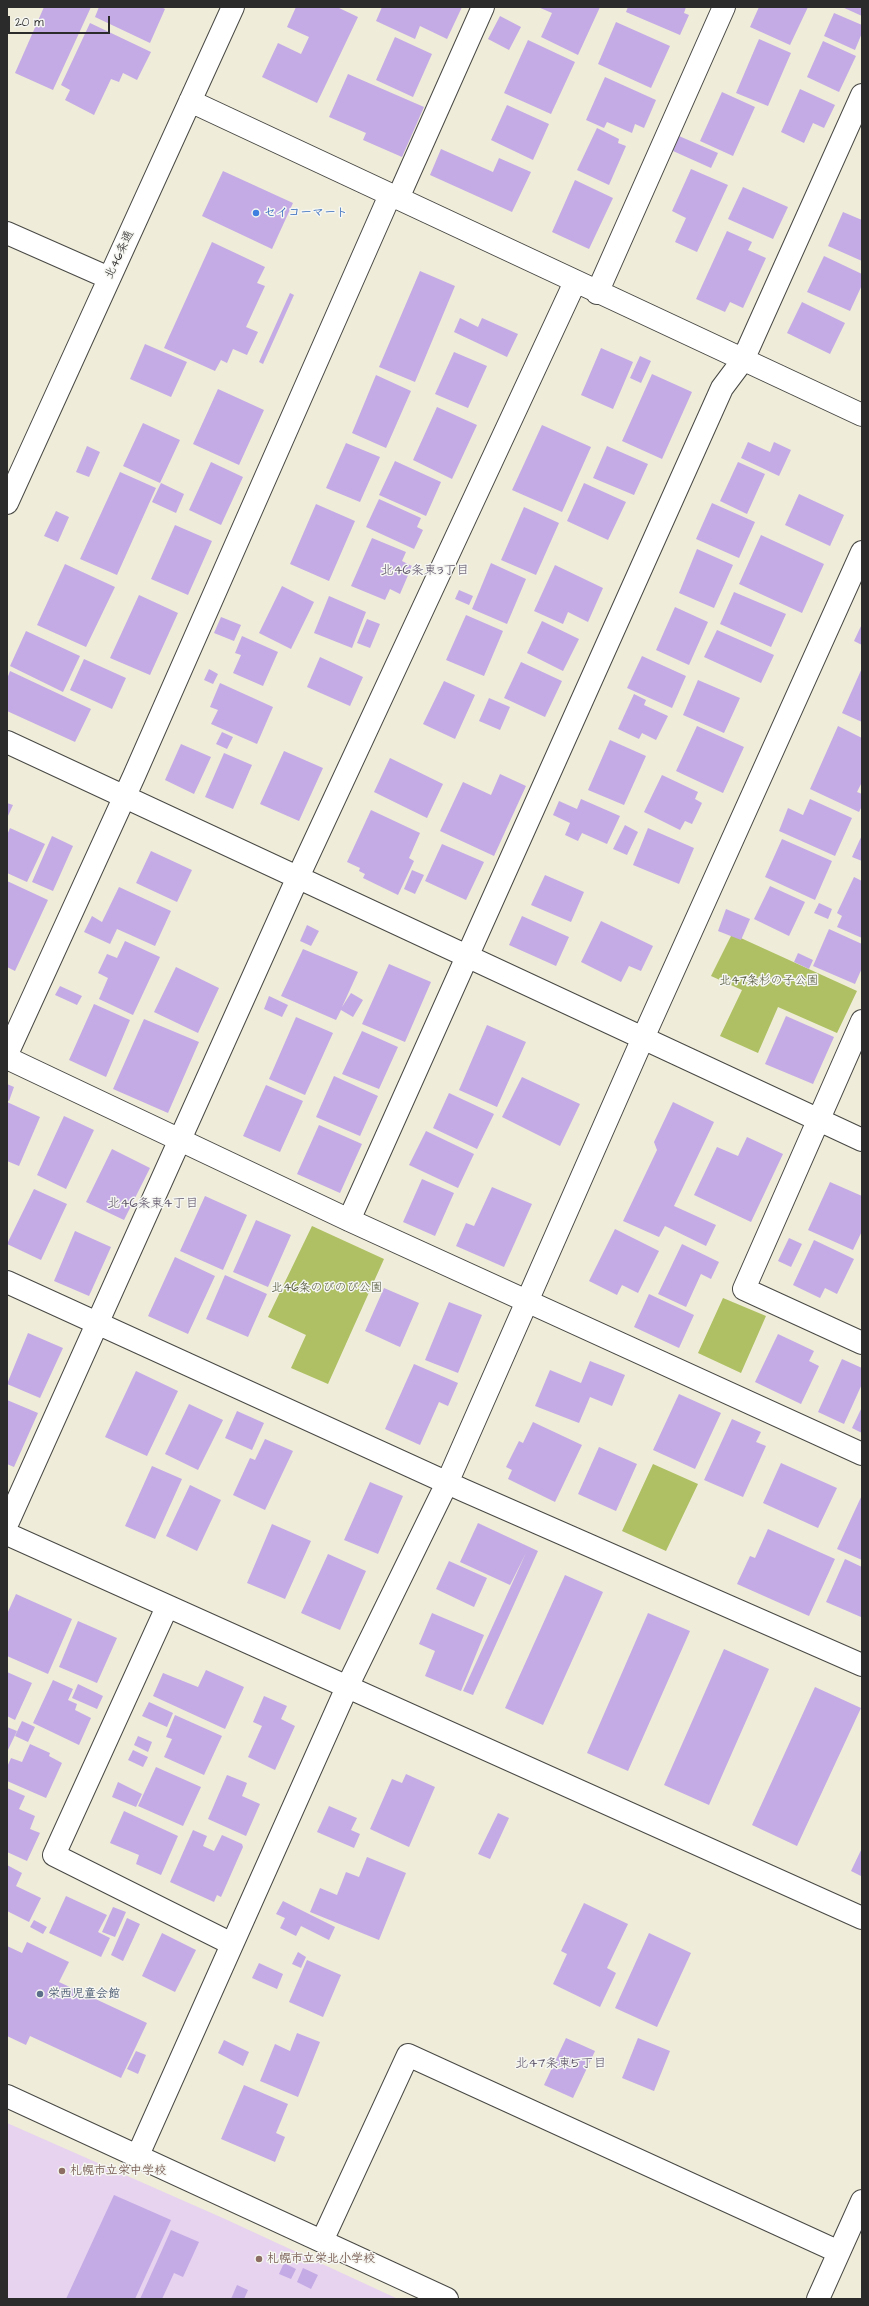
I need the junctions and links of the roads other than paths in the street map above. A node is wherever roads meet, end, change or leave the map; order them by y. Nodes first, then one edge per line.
1 (483, 7) edge
2 (724, 7) edge
3 (228, 8) edge
4 (862, 95) edge
5 (190, 101) junction
6 (394, 196) junction
7 (7, 233) edge
8 (109, 278) junction
9 (574, 282) junction
10 (597, 293) junction
11 (743, 360) junction
12 (862, 415) edge
13 (7, 502) edge
14 (862, 552) edge
15 (7, 742) edge
16 (124, 797) junction
17 (298, 877) junction
18 (468, 956) junction
19 (862, 1021) edge
20 (644, 1038) junction
21 (7, 1054) edge
22 (7, 1058) edge
23 (818, 1119) junction
24 (180, 1140) junction
25 (862, 1140) edge
26 (349, 1220) junction
27 (7, 1282) edge
28 (527, 1301) junction
29 (96, 1322) junction
30 (862, 1343) edge
31 (862, 1454) edge
32 (447, 1482) junction
33 (7, 1524) edge
34 (7, 1534) edge
35 (166, 1607) junction
36 (862, 1666) edge
37 (348, 1685) junction
38 (862, 1918) edge
39 (232, 1944) junction
40 (7, 2096) edge
41 (138, 2155) junction
42 (862, 2201) edge
43 (322, 2241) junction
44 (839, 2252) junction
45 (447, 2299) edge
46 (818, 2299) edge

1 - 6 street
2 - 10 street
3 - 5 street, 北46条通
4 - 11 street
5 - 6 street
5 - 8 street, 北46条通
6 - 9 street
6 - 16 street
7 - 8 street
8 - 13 street, 北46条通
9 - 10 street
9 - 17 street
10 - 11 street
11 - 12 street
11 - 18 street
14 - 20 street
15 - 16 street
16 - 17 street
16 - 21 street
17 - 18 street
17 - 24 street
18 - 20 street
18 - 26 street
19 - 23 street
20 - 23 street
20 - 28 street
22 - 24 street
23 - 25 street
23 - 30 street
24 - 26 street
24 - 29 street
26 - 28 street
27 - 29 street
28 - 31 street
28 - 32 street
29 - 32 street
29 - 33 street
32 - 36 street
32 - 37 street
34 - 35 street
35 - 37 street
35 - 39 street
37 - 38 street
37 - 39 street
39 - 41 street
40 - 41 street
41 - 43 street
42 - 44 street
43 - 44 street
43 - 45 street
44 - 46 street

